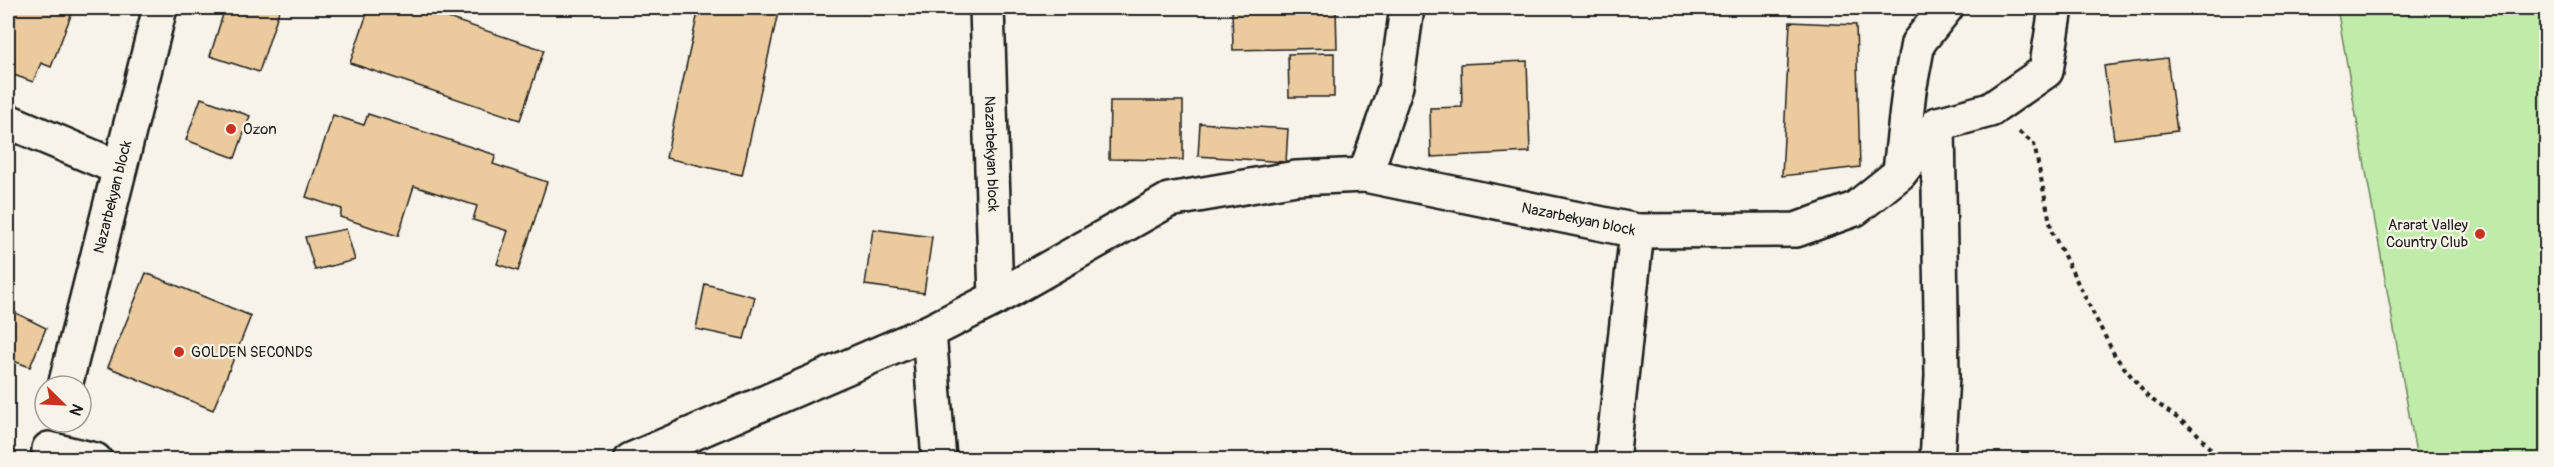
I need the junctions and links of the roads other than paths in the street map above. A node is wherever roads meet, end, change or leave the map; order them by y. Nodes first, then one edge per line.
1 (159, 8) edge
2 (987, 8) edge
3 (1407, 8) edge
4 (1946, 8) edge
5 (2056, 8) edge
6 (8, 121) edge
7 (1938, 124) junction
8 (119, 168) junction
9 (1900, 173) junction
10 (1365, 175) junction
11 (1637, 231) junction
12 (996, 298) junction
13 (929, 332) junction
14 (68, 374) edge
15 (50, 444) edge
16 (95, 459) edge
17 (631, 459) edge
18 (939, 459) edge
19 (1612, 459) edge
20 (1937, 459) edge

1 - 8 street, Nazarbekyan block
2 - 12 street, Nazarbekyan block
3 - 10 street
4 - 9 street
5 - 7 street
6 - 8 street
7 - 9 street
7 - 20 street
8 - 14 street, Nazarbekyan block
9 - 11 street
10 - 11 street, Nazarbekyan block
10 - 12 street, Nazarbekyan block
11 - 19 street, Nazarbekyan block
12 - 13 street, Nazarbekyan block
13 - 17 street, Nazarbekyan block
13 - 18 street
15 - 16 street

